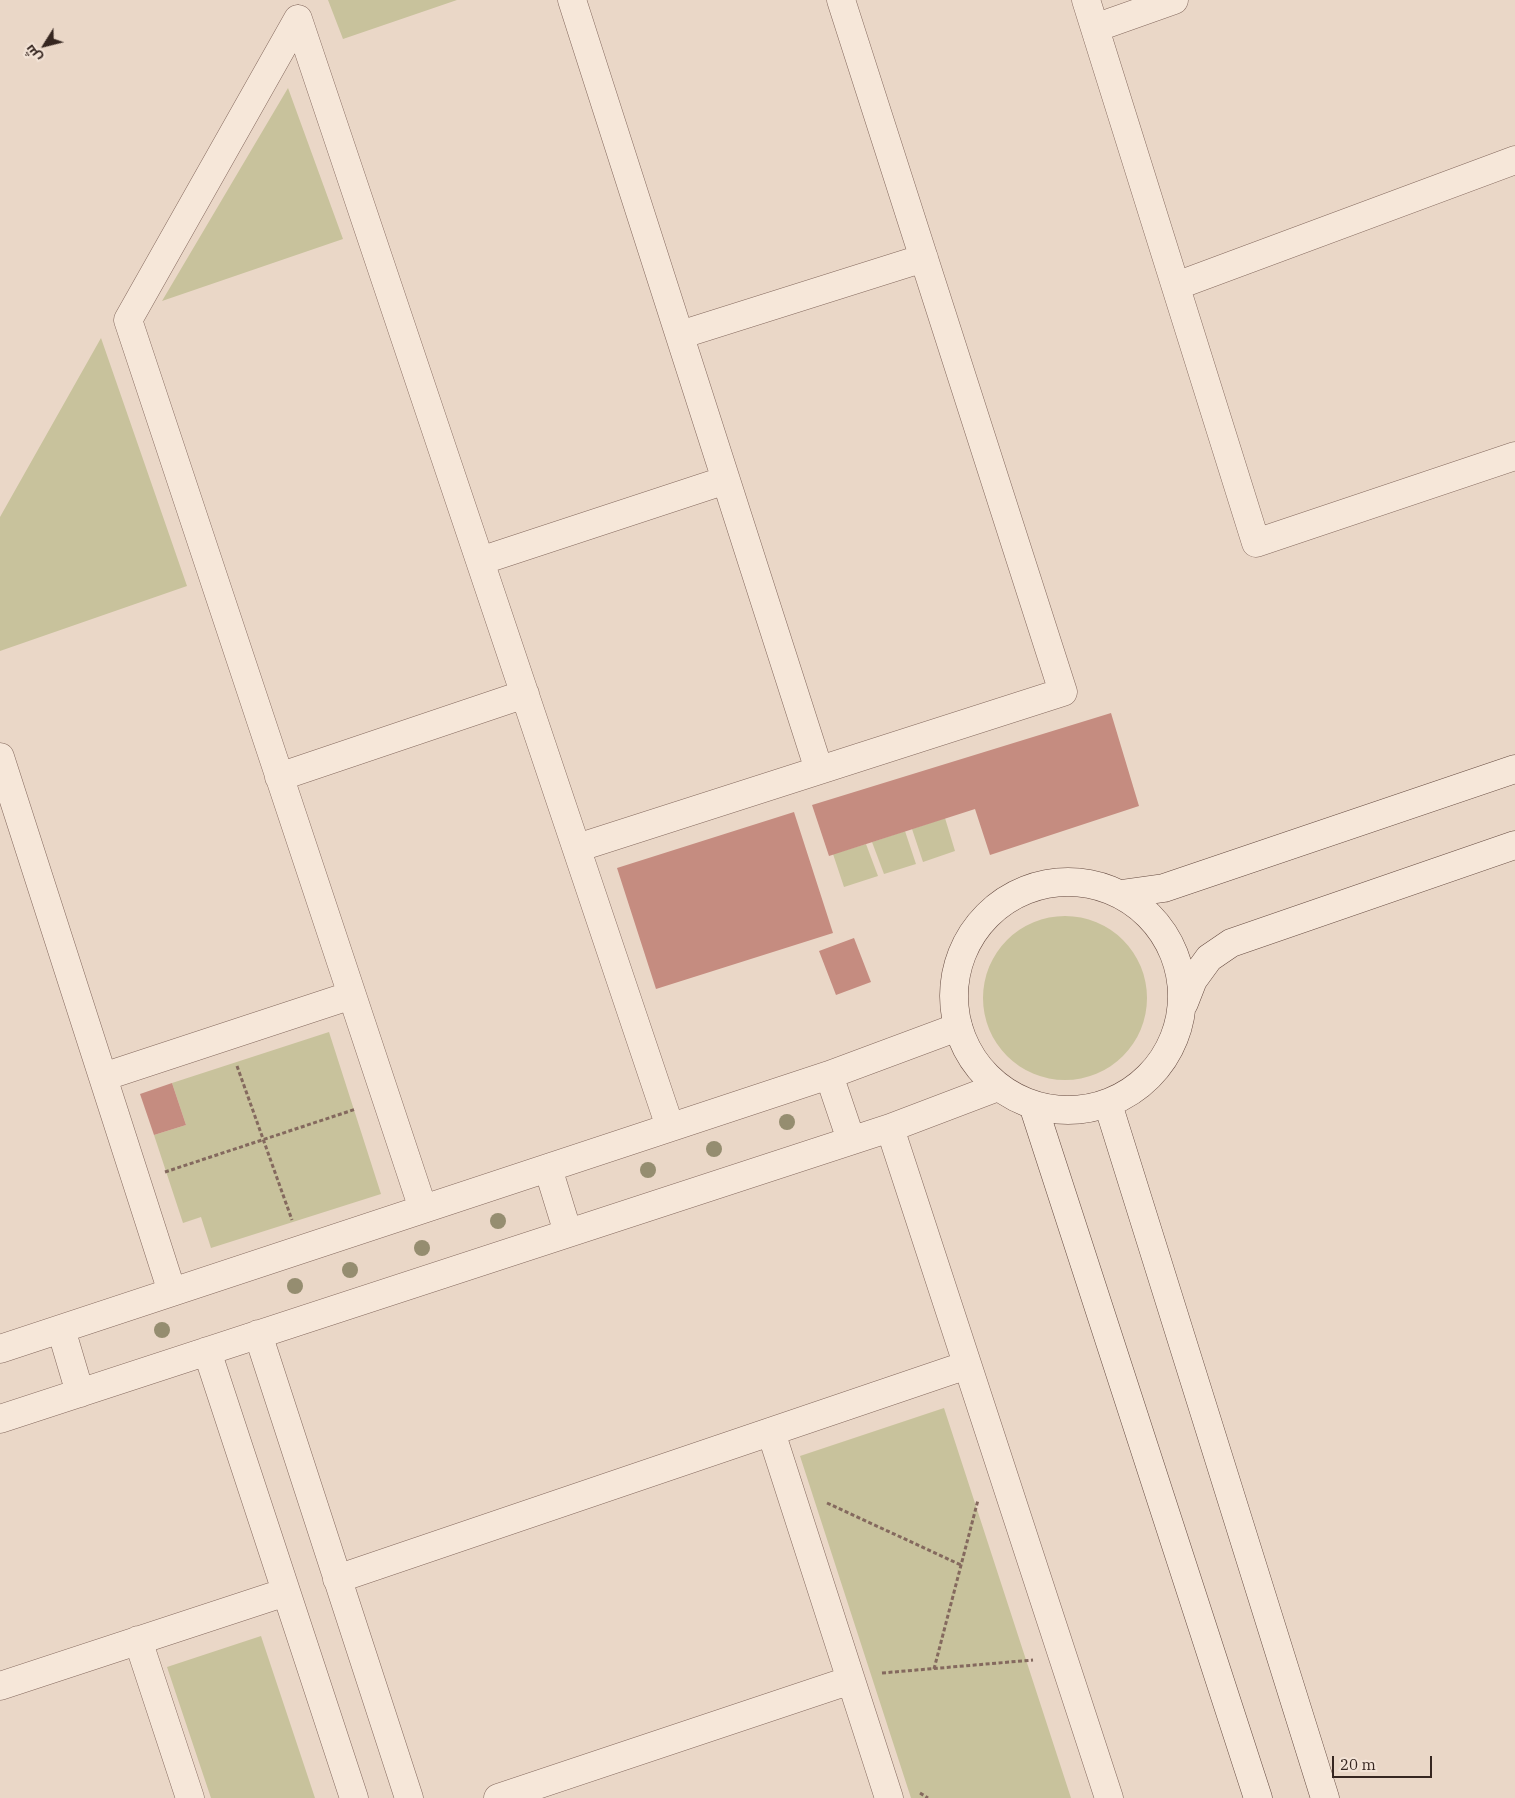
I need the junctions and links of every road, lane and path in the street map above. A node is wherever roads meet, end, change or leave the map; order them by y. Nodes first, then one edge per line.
1 (572, 0) edge
2 (841, 0) edge
3 (1086, 0) edge
4 (1174, 0) edge
5 (1095, 28) junction
6 (1515, 160) edge
7 (924, 258) junction
8 (1176, 286) junction
9 (680, 336) junction
10 (1515, 456) edge
11 (726, 480) junction
12 (480, 562) junction
13 (525, 694) junction
14 (0, 757) edge
15 (1515, 769) edge
16 (819, 770) junction
17 (279, 777) junction
18 (1515, 845) edge
19 (576, 848) junction
20 (1121, 894) junction
21 (352, 995) junction
22 (1182, 1007) junction
23 (958, 1027) junction
24 (226, 1037) junction
25 (829, 1075) junction
26 (103, 1077) junction
27 (998, 1086) junction
28 (387, 1099) junction
29 (1108, 1104) junction
30 (1033, 1105) junction
31 (670, 1127) junction
32 (890, 1128) junction
33 (263, 1140) junction
34 (851, 1140) junction
35 (548, 1168) junction
36 (136, 1181) junction
37 (423, 1209) junction
38 (568, 1233) junction
39 (302, 1249) junction
40 (172, 1292) junction
41 (61, 1329) junction
42 (258, 1334) junction
43 (0, 1349) edge
44 (207, 1351) junction
45 (967, 1365) junction
46 (80, 1393) junction
47 (0, 1419) edge
48 (771, 1432) junction
49 (788, 1485) junction
50 (978, 1499) dead end
51 (961, 1565) junction
52 (337, 1579) junction
53 (286, 1592) junction
54 (138, 1640) junction
55 (1063, 1658) junction
56 (934, 1669) junction
57 (851, 1678) junction
58 (0, 1686) edge
59 (190, 1798) edge
60 (354, 1798) edge
61 (409, 1798) edge
62 (498, 1798) edge
63 (889, 1798) edge
64 (1109, 1798) edge
65 (1258, 1798) edge
66 (1325, 1798) edge

1 - 9 street
2 - 7 street
3 - 5 street
4 - 5 street
5 - 8 street
6 - 8 street
7 - 9 street
7 - 16 street
8 - 10 street
9 - 11 street
11 - 12 street
11 - 16 street
12 - 13 street
12 - 17 street
13 - 17 street
13 - 19 street
14 - 26 street
15 - 20 street
16 - 19 street
17 - 21 street
18 - 22 street
19 - 31 street
20 - 22 street
20 - 23 street
21 - 24 street
21 - 28 street
22 - 29 street
23 - 25 street
23 - 27 street
24 - 26 street
24 - 33 path
25 - 31 street
25 - 34 street
26 - 36 street
27 - 30 street
27 - 32 street
28 - 33 path
28 - 37 street
29 - 30 street
29 - 66 street
30 - 65 street
31 - 35 street
32 - 34 street
32 - 45 street
33 - 36 path
33 - 39 path
34 - 38 street
35 - 37 street
35 - 38 street
36 - 40 street
37 - 39 street
38 - 42 street
39 - 40 street
40 - 41 street
41 - 43 street
41 - 46 street
42 - 44 street
42 - 52 street
44 - 46 street
44 - 53 street
45 - 48 street
45 - 55 street
46 - 47 street
48 - 49 street
48 - 52 street
49 - 51 path
49 - 57 street
50 - 51 path
51 - 56 path
52 - 61 street
53 - 54 street
53 - 60 street
54 - 58 street
54 - 59 street
55 - 56 path
55 - 64 street
56 - 57 path
57 - 62 street
57 - 63 street

